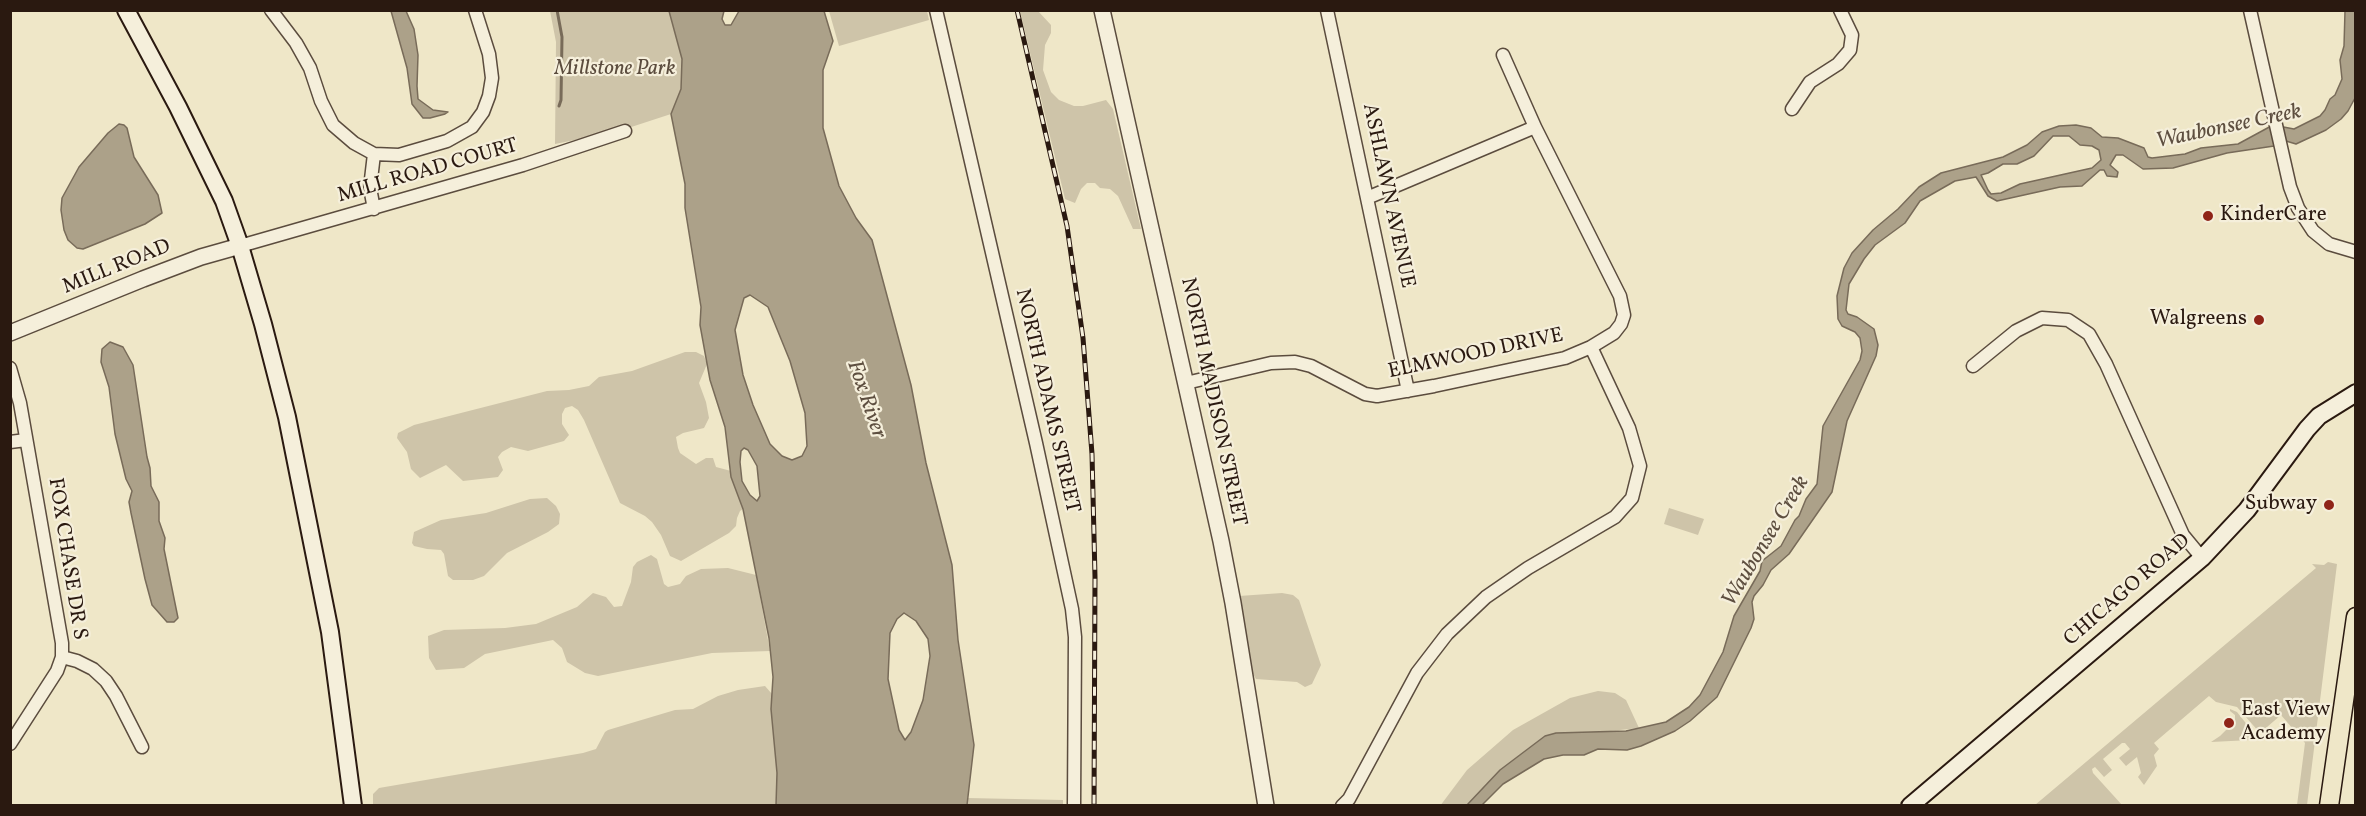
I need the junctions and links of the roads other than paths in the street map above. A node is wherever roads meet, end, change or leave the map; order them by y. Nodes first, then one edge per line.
1 (126, 10) edge
2 (272, 10) edge
3 (475, 10) edge
4 (936, 10) edge
5 (1102, 10) edge
6 (1327, 10) edge
7 (1840, 10) edge
8 (2250, 10) edge
9 (1503, 55) dead end
10 (1792, 109) dead end
11 (1535, 127) junction
12 (625, 131) dead end
13 (374, 154) junction
14 (1367, 198) junction
15 (374, 208) junction
16 (240, 246) junction
17 (2355, 252) edge
18 (10, 333) edge
19 (1591, 347) junction
20 (1973, 366) dead end
21 (10, 368) edge
22 (1186, 383) junction
23 (1408, 391) junction
24 (2355, 393) edge
25 (26, 440) junction
26 (10, 442) edge
27 (2202, 558) junction
28 (2355, 617) edge
29 (62, 657) junction
30 (10, 744) edge
31 (142, 747) dead end
32 (353, 806) edge
33 (1074, 806) edge
34 (1266, 806) edge
35 (1342, 806) edge
36 (1910, 806) edge
37 (2329, 806) edge

1 - 16 main road
2 - 13 street
3 - 13 street
4 - 33 street, NORTH ADAMS STREET
5 - 22 street, NORTH MADISON STREET
6 - 14 street, ASHLAWN AVENUE
7 - 10 street
8 - 17 street
9 - 11 street, ELMWOOD DRIVE
11 - 14 street
11 - 19 street, ELMWOOD DRIVE
12 - 15 street, MILL ROAD COURT
13 - 15 street
14 - 23 street, ASHLAWN AVENUE
15 - 16 street, MILL ROAD COURT
16 - 18 street, MILL ROAD
16 - 32 main road
19 - 23 street, ELMWOOD DRIVE
19 - 35 street
20 - 27 street
21 - 25 street, FOX CHASE DR S
22 - 23 street, ELMWOOD DRIVE
22 - 34 street, NORTH MADISON STREET
24 - 27 main road, CHICAGO ROAD
25 - 26 street
25 - 29 street, FOX CHASE DR S
27 - 36 main road, CHICAGO ROAD
28 - 37 main road
29 - 30 street, FOX CHASE DR S
29 - 31 street

